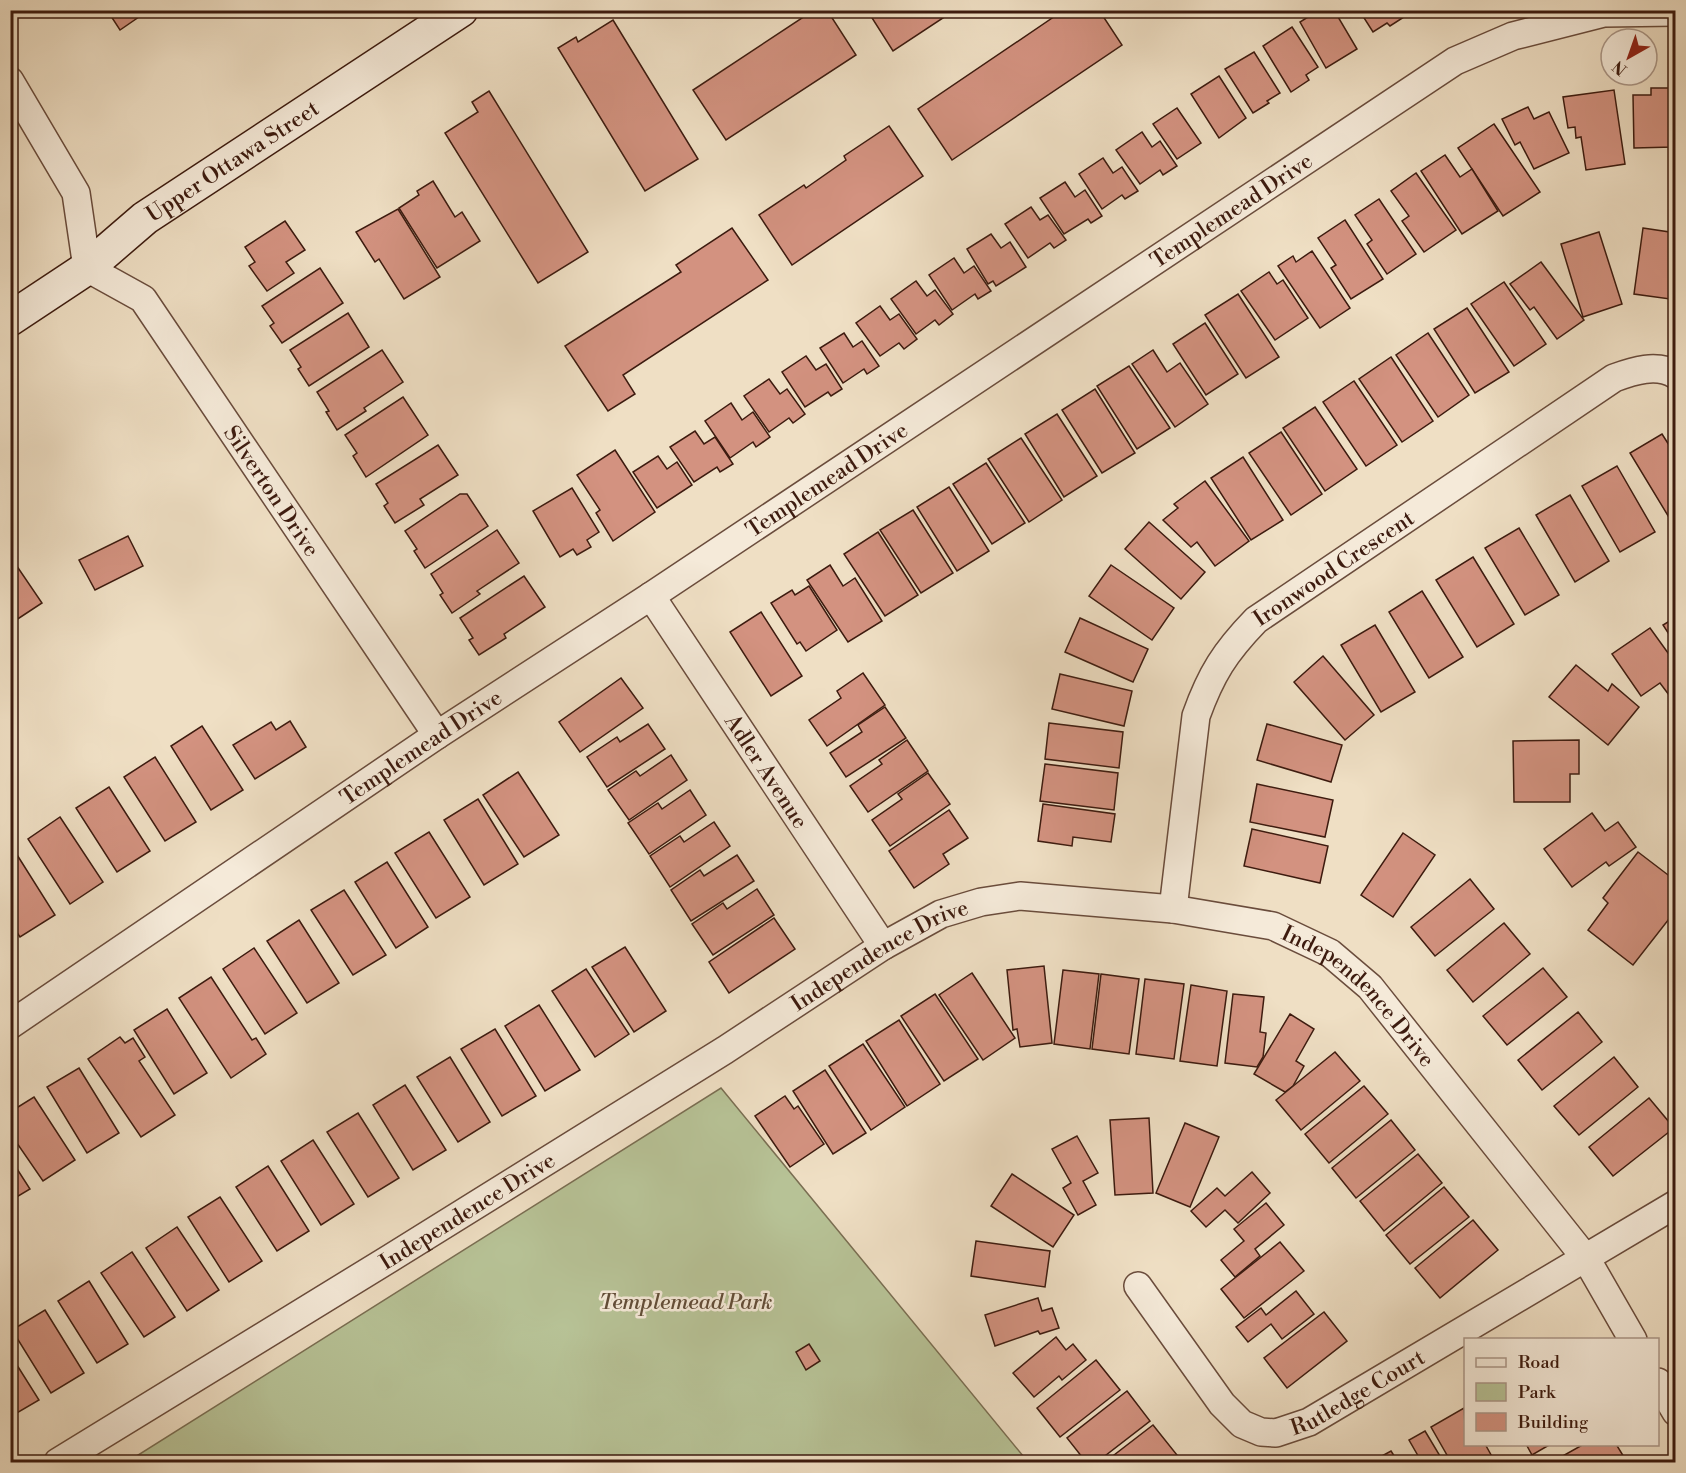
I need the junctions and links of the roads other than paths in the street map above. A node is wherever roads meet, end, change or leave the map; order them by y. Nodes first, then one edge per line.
1 (461, 10) edge
2 (1676, 12) edge
3 (10, 81) edge
4 (87, 268) junction
5 (10, 319) edge
6 (1676, 375) edge
7 (651, 596) junction
8 (437, 735) junction
9 (1173, 909) junction
10 (883, 946) junction
11 (10, 1025) edge
12 (1676, 1203) edge
13 (1583, 1258) junction
14 (1138, 1286) dead end
15 (1632, 1338) edge
16 (1659, 1384) edge
17 (1676, 1412) edge
18 (58, 1462) edge

1 - 4 main road, Upper Ottawa Street
2 - 7 street, Templemead Drive
3 - 4 street
4 - 5 main road, Upper Ottawa Street
4 - 8 street, Silverton Drive
6 - 9 street, Ironwood Crescent
7 - 8 street, Templemead Drive
7 - 10 street, Adler Avenue
8 - 11 street, Templemead Drive
9 - 10 street, Independence Drive
9 - 13 street, Independence Drive
10 - 18 street, Independence Drive
12 - 13 street
13 - 14 street, Rutledge Court
13 - 15 street, Independence Drive
16 - 17 street

